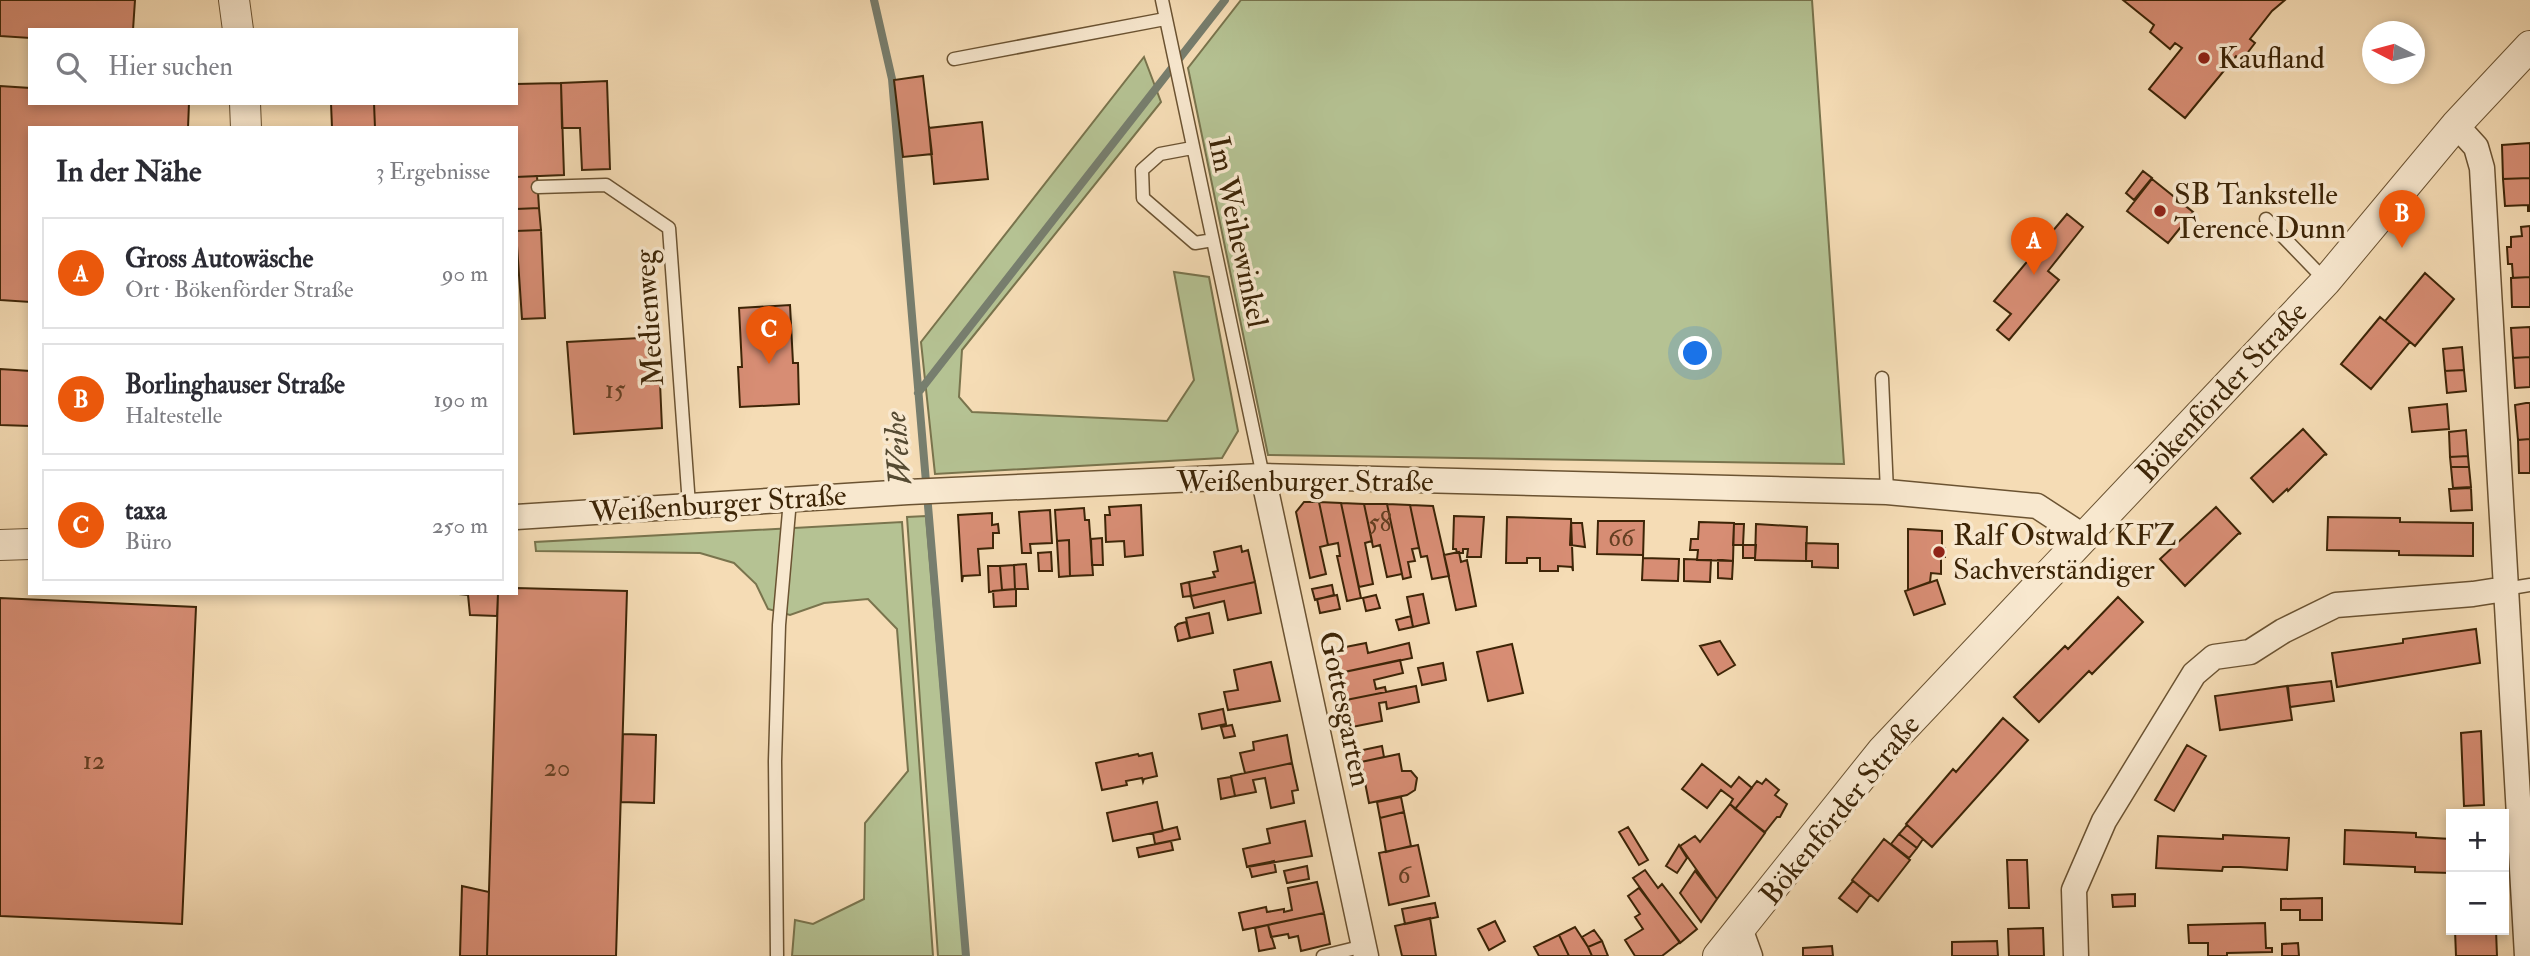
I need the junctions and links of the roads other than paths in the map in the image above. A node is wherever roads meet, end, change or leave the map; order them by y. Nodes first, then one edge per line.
1 (234, 0) edge
2 (1161, 0) edge
3 (1165, 19) junction
4 (238, 28) edge
5 (2530, 46) edge
6 (954, 59) dead end
7 (245, 105) edge
8 (2456, 125) junction
9 (246, 126) edge
10 (1192, 148) junction
11 (538, 187) dead end
12 (2266, 219) dead end
13 (1213, 240) junction
14 (2326, 281) junction
15 (1882, 377) dead end
16 (1263, 476) junction
17 (1887, 492) junction
18 (790, 500) junction
19 (689, 505) junction
20 (518, 517) edge
21 (2085, 538) junction
22 (28, 544) edge
23 (0, 545) edge
24 (2530, 585) edge
25 (2505, 589) junction
26 (1745, 943) edge
27 (1365, 951) edge
28 (777, 956) edge
29 (1323, 956) edge
30 (1718, 956) edge
31 (2077, 956) edge
32 (2527, 956) edge

1 - 4 street
2 - 3 lane, Im Weihewinkel
3 - 6 lane
3 - 10 lane, Im Weihewinkel
5 - 8 street, Bökenförder Straße
7 - 9 street
8 - 14 street, Bökenförder Straße
8 - 25 street
10 - 13 lane, Im Weihewinkel
10 - 13 lane
11 - 19 lane, Medienweg
12 - 14 lane
13 - 16 lane, Im Weihewinkel
14 - 21 street, Bökenförder Straße
15 - 17 lane
16 - 17 street, Weißenburger Straße
16 - 18 street, Weißenburger Straße
16 - 27 street, Gottesgarten
17 - 21 street, Weißenburger Straße
18 - 19 street, Weißenburger Straße
18 - 28 lane
19 - 20 street, Weißenburger Straße
21 - 26 street, Bökenförder Straße
22 - 23 street
24 - 25 lane
25 - 31 street
25 - 32 street
26 - 30 street, Bökenförder Straße
27 - 29 lane

